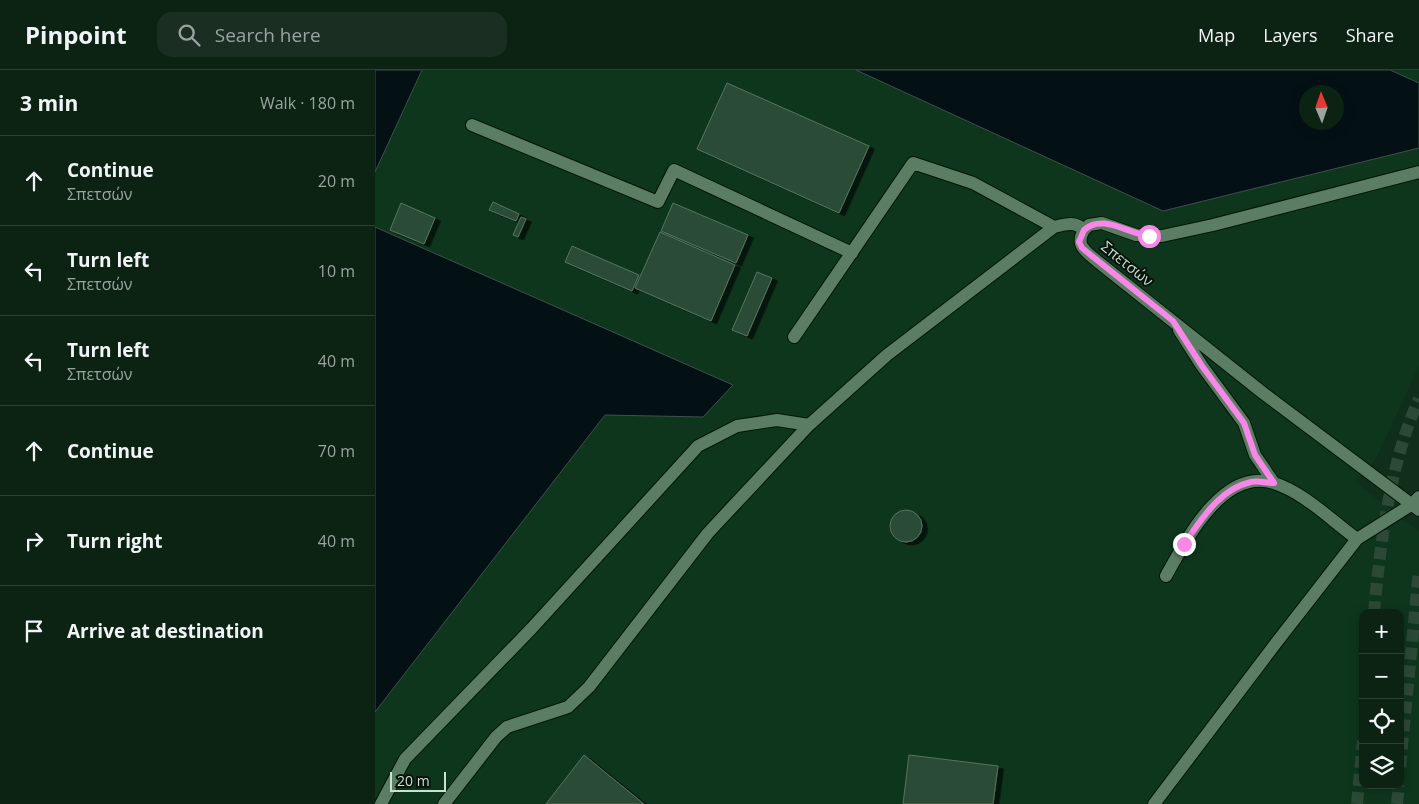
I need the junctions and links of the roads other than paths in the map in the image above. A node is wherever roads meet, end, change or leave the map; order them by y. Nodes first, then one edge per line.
1 (472, 125) dead end
2 (1419, 172) edge
3 (1054, 226) junction
4 (1084, 230) junction
5 (852, 252) junction
6 (1173, 321) junction
7 (794, 337) dead end
8 (809, 425) junction
9 (1274, 483) junction
10 (1416, 504) edge
11 (1357, 540) junction
12 (1166, 576) dead end
13 (381, 804) edge
14 (444, 804) edge
15 (1154, 804) edge

1 - 5 street
2 - 4 street, Σπετσών
3 - 4 street
3 - 5 street
3 - 8 street
4 - 6 street, Σπετσών
5 - 7 street
6 - 9 street
6 - 10 street, Σπετσών
8 - 13 street
8 - 14 street
9 - 11 street
9 - 12 street
10 - 11 street
11 - 15 street

